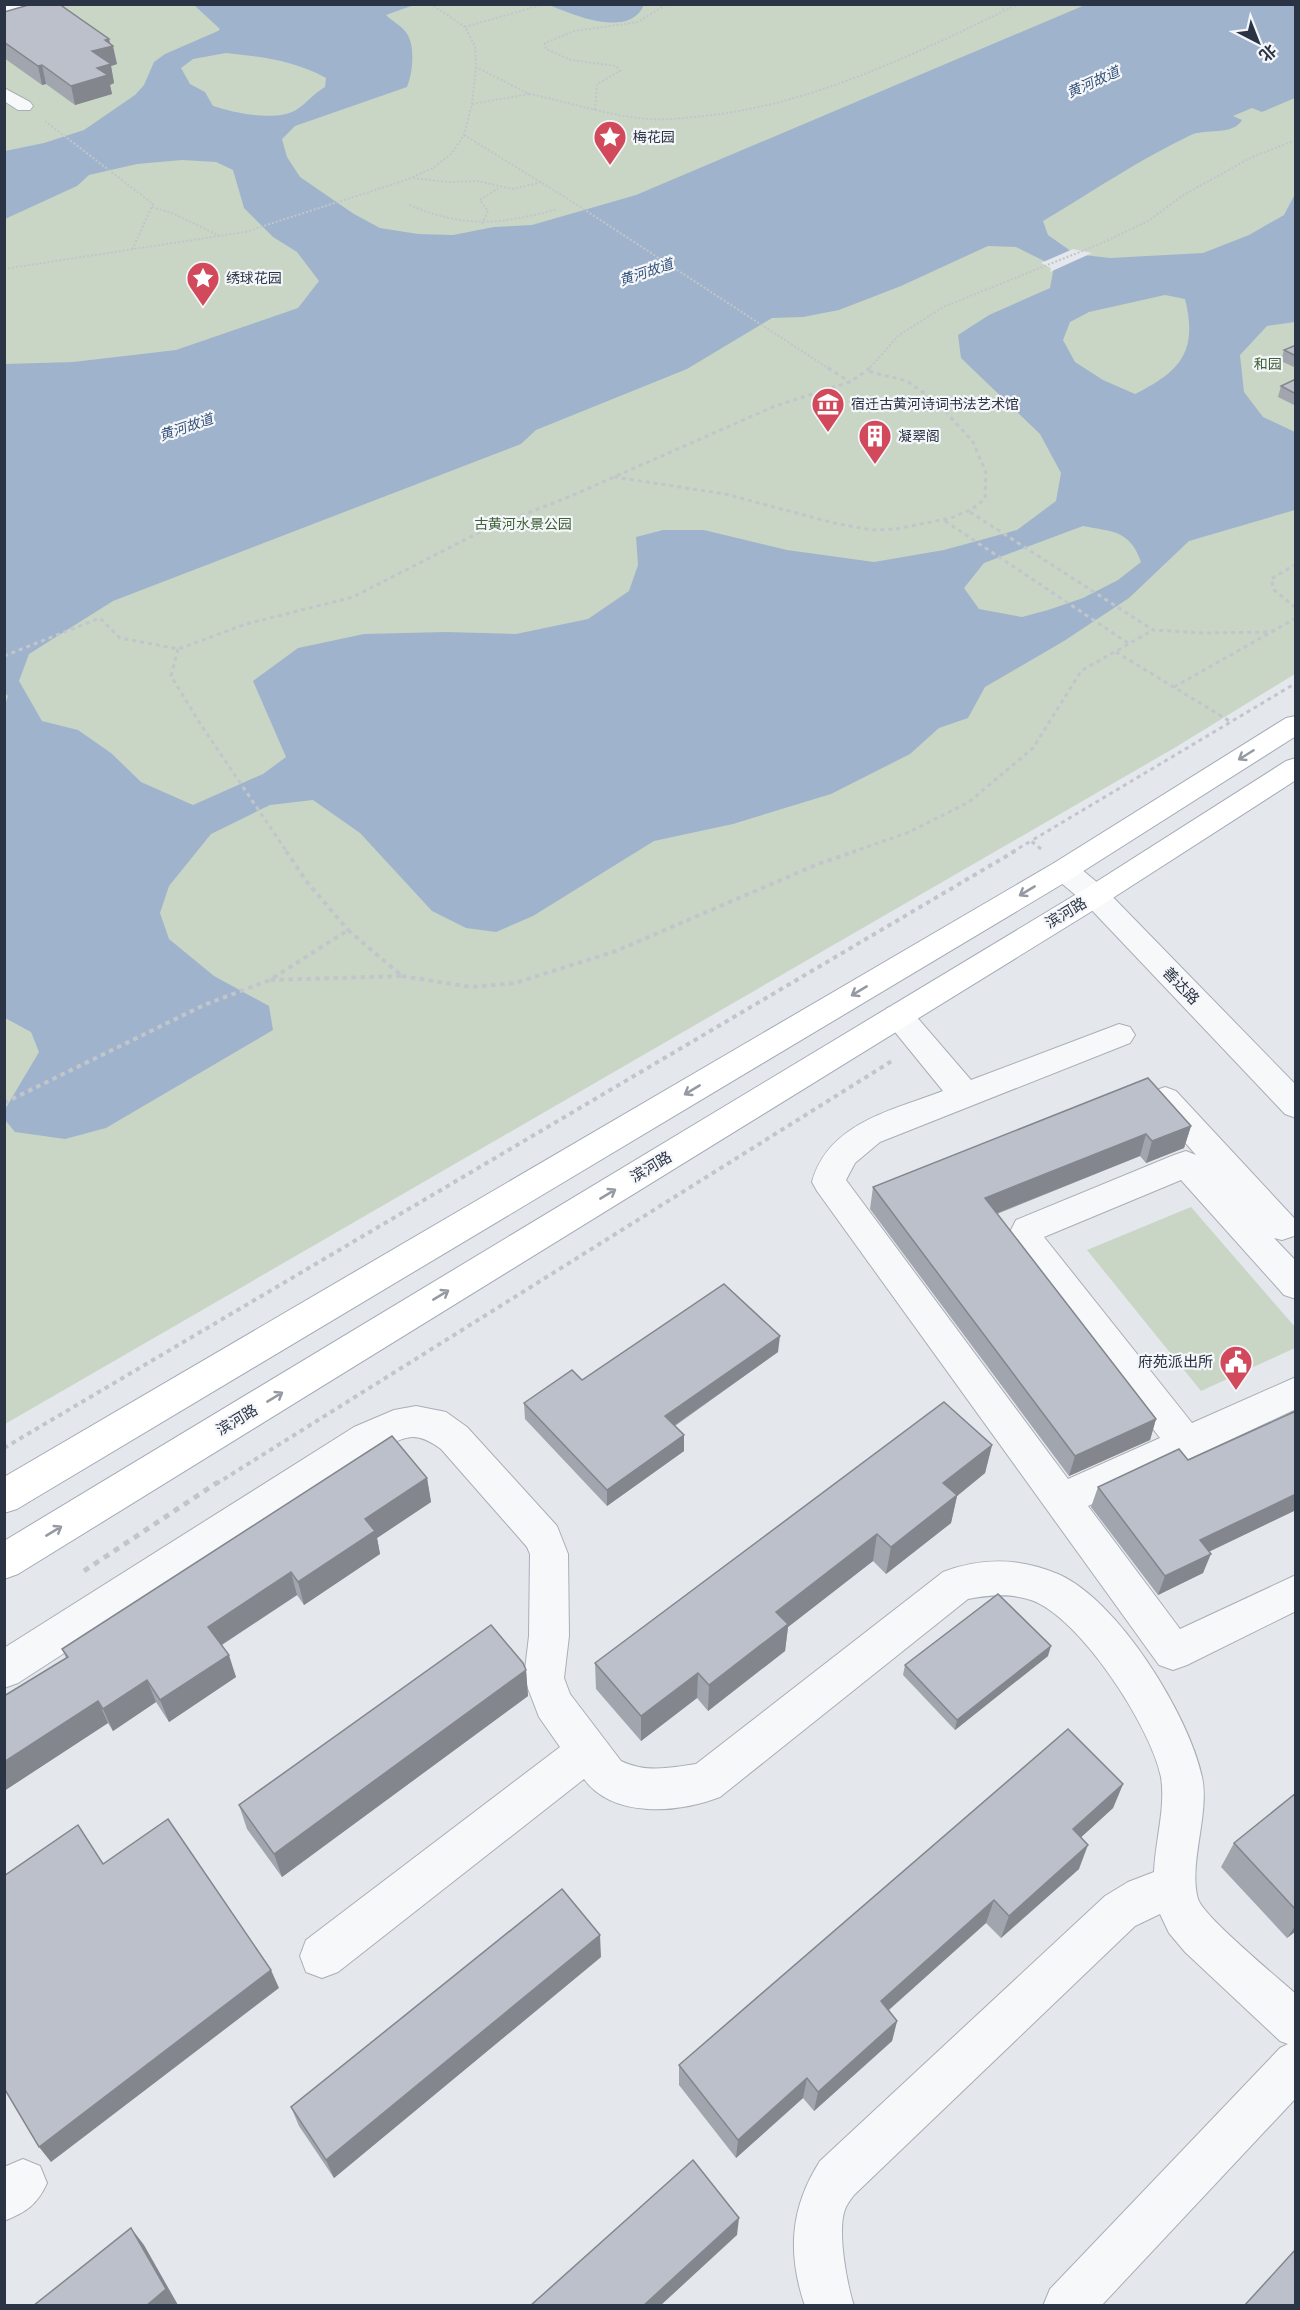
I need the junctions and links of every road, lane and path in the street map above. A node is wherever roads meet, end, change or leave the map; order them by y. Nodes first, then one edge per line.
1 (17, 4) edge
2 (430, 4) edge
3 (667, 4) edge
4 (1002, 4) edge
5 (1019, 4) edge
6 (543, 5) edge
7 (4, 8) edge
8 (1004, 12) junction
9 (465, 27) junction
10 (476, 67) junction
11 (4, 93) edge
12 (529, 94) junction
13 (472, 104) junction
14 (24, 106) dead end
15 (595, 110) junction
16 (53, 127) dead end
17 (464, 135) junction
18 (1296, 140) edge
19 (412, 178) junction
20 (540, 182) junction
21 (501, 187) junction
22 (409, 205) dead end
23 (152, 207) junction
24 (557, 209) dead end
25 (482, 224) junction
26 (221, 236) junction
27 (132, 251) junction
28 (4, 269) edge
29 (867, 371) junction
30 (850, 382) junction
31 (614, 477) junction
32 (970, 512) junction
33 (944, 520) junction
34 (1296, 564) edge
35 (1296, 608) edge
36 (1296, 618) edge
37 (1153, 630) junction
38 (1271, 632) junction
39 (1128, 643) junction
40 (178, 649) junction
41 (1116, 651) junction
42 (4, 656) edge
43 (1296, 683) edge
44 (1174, 687) junction
45 (1231, 722) junction
46 (1296, 724) edge
47 (1296, 767) edge
48 (1031, 841) junction
49 (1064, 870) junction
50 (1095, 896) junction
51 (348, 930) junction
52 (402, 976) junction
53 (270, 980) junction
54 (898, 1016) junction
55 (1119, 1035) dead end
56 (921, 1043) junction
57 (965, 1095) junction
58 (1165, 1099) edge
59 (4, 1103) edge
60 (1296, 1106) edge
61 (1277, 1229) edge
62 (1296, 1286) edge
63 (1296, 1392) edge
64 (1186, 1443) junction
65 (4, 1448) edge
66 (4, 1497) edge
67 (1062, 1500) junction
68 (4, 1562) edge
69 (78, 1575) dead end
70 (1296, 1592) edge
71 (4, 1670) edge
72 (588, 1751) junction
73 (1176, 1888) junction
74 (322, 1956) dead end
75 (1296, 2025) edge
76 (1296, 2064) edge
77 (830, 2306) edge
78 (1067, 2306) edge

1 - 7 street
2 - 9 path
3 - 15 path
4 - 8 path
5 - 8 path
6 - 9 path
8 - 15 path
9 - 10 path
10 - 12 path
10 - 13 path
11 - 14 street
12 - 13 path
12 - 15 path
13 - 17 path
16 - 23 path
17 - 19 path
17 - 20 path
18 - 29 path
19 - 21 path
19 - 26 path
20 - 21 path
20 - 30 path
21 - 25 path
22 - 25 path
23 - 26 path
23 - 27 path
24 - 25 path
26 - 27 path
27 - 28 path
29 - 30 path
29 - 32 path
30 - 31 path
31 - 33 path
31 - 40 path
32 - 33 path
32 - 37 path
33 - 39 path
34 - 35 path
36 - 38 path
37 - 38 path
37 - 39 path
38 - 44 path
39 - 41 path
40 - 42 path
40 - 51 path
41 - 44 path
41 - 52 path
43 - 45 path
44 - 45 path
45 - 48 path
46 -> 49 main road
47 - 50 main road, 滨河路
48 - 49 path
48 - 65 path
49 - 50 street, 善达路
49 -> 66 main road
50 - 54 main road, 滨河路
50 - 60 street, 善达路
51 - 52 path
51 - 53 path
52 - 53 path
53 - 59 path
54 - 56 street
68 -> 54 main road, 滨河路
55 - 57 street
56 - 57 street
56 - 69 path
57 - 67 street
58 - 61 street
61 - 62 street
61 - 64 street
63 - 64 street
64 - 67 street
67 - 70 street
71 - 72 street
72 - 73 street
72 - 74 street
73 - 75 street
73 - 77 street
76 - 78 street

